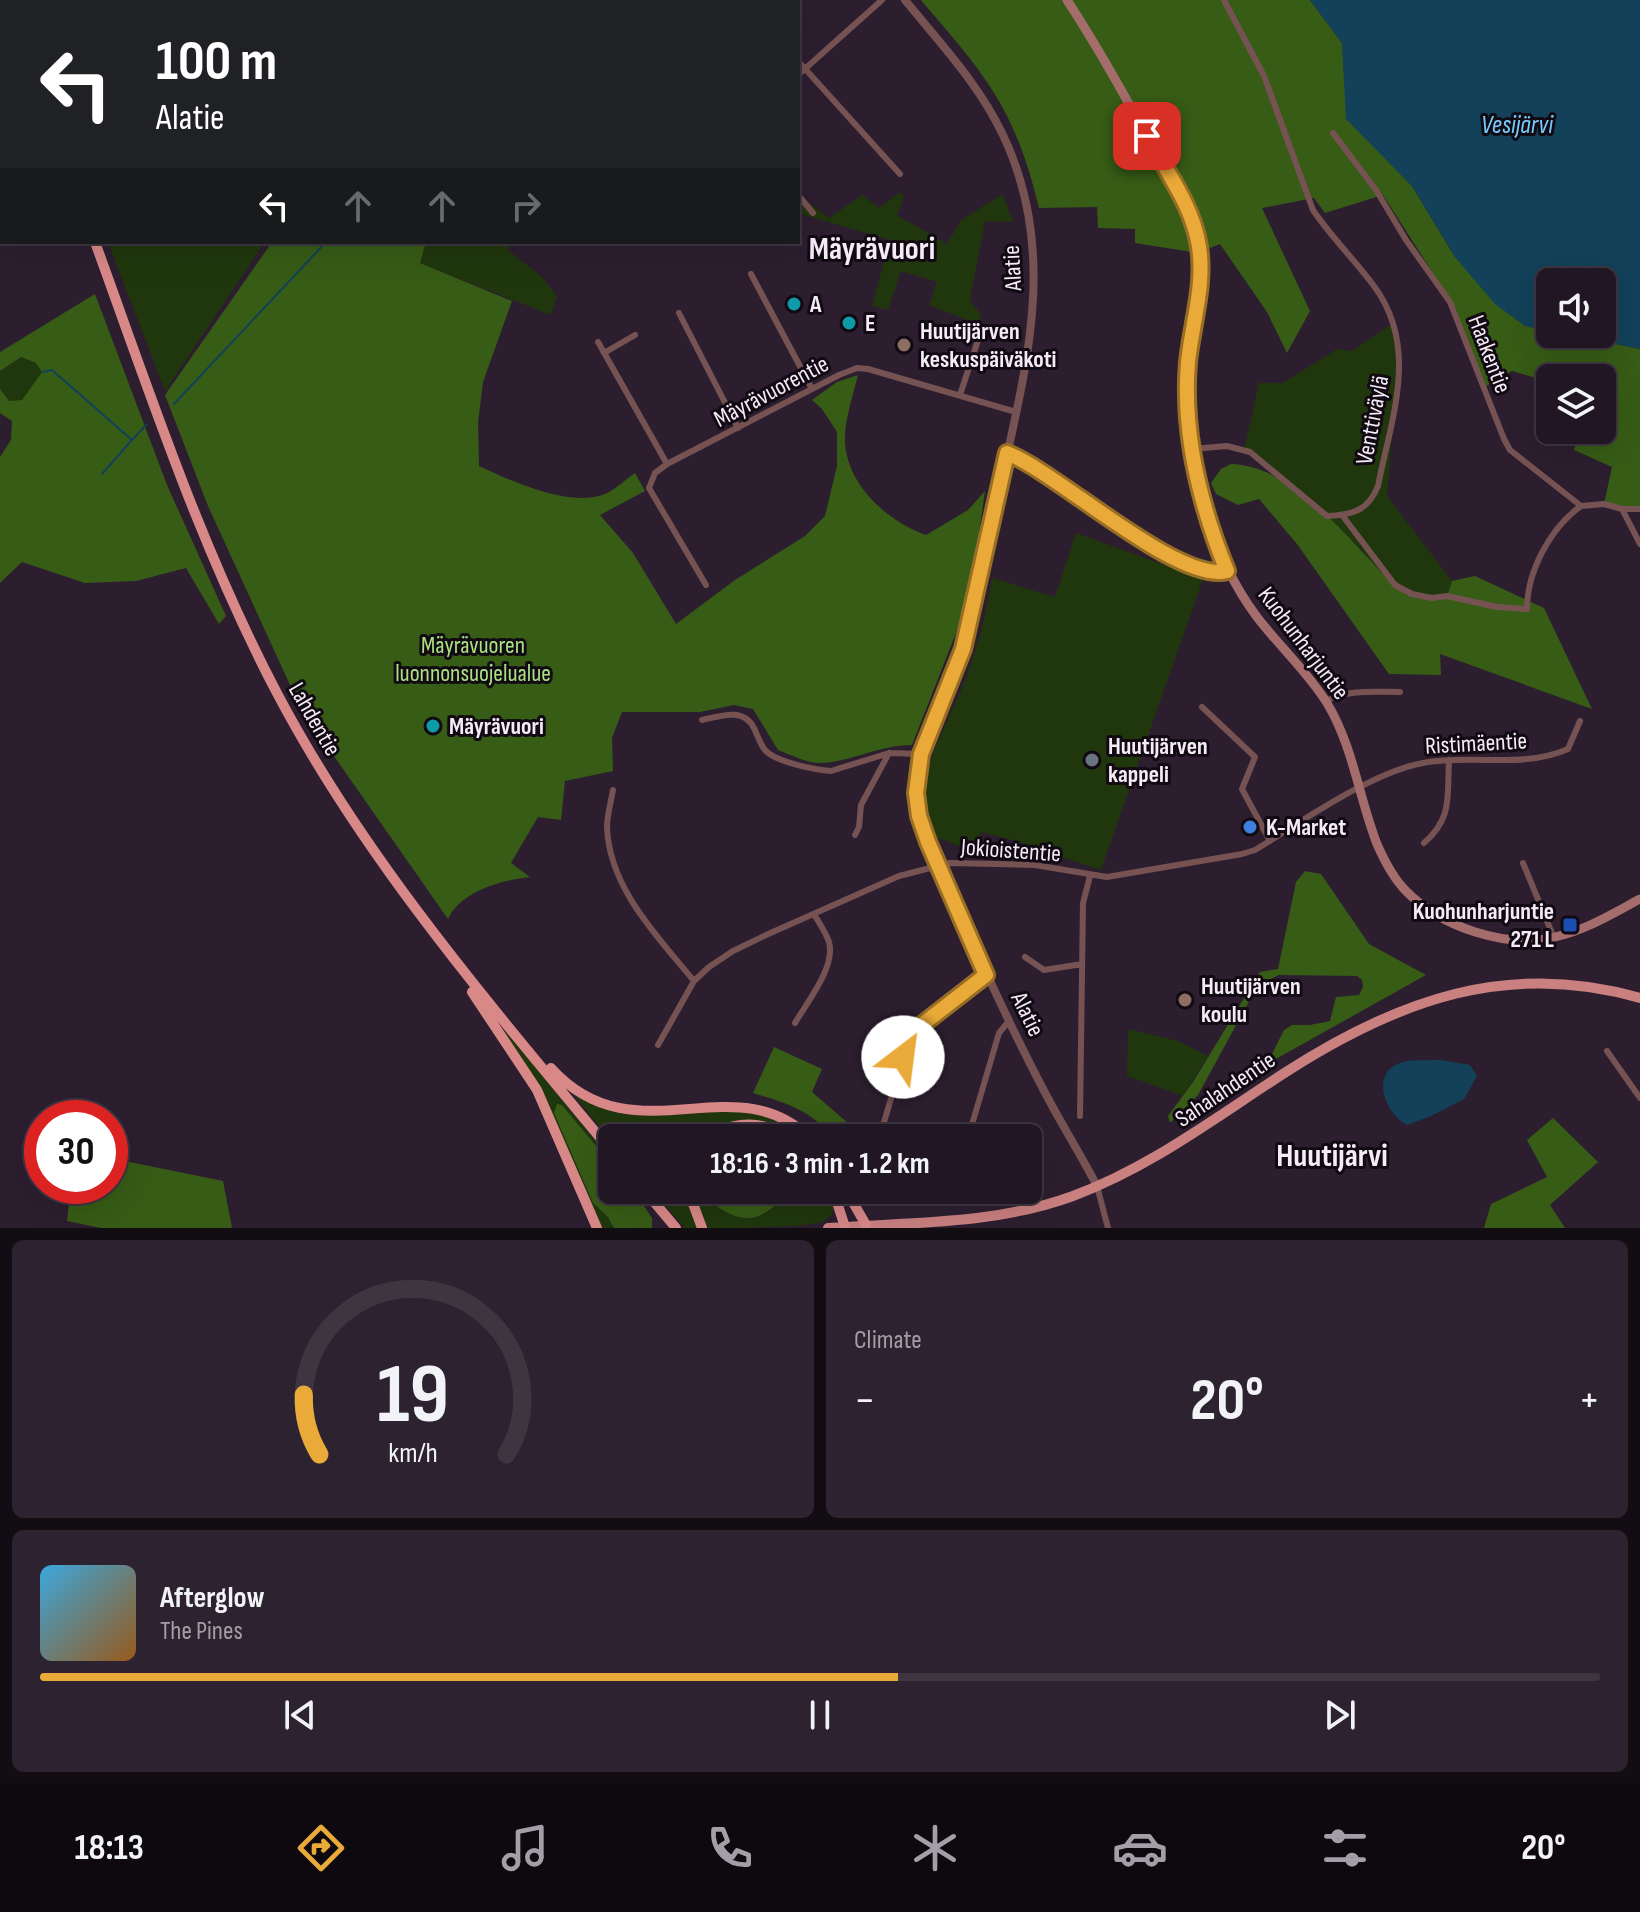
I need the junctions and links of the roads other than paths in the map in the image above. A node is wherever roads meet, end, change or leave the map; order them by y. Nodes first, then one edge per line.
1 (882, 0) edge
2 (905, 0) edge
3 (1067, 0) edge
4 (1224, 0) edge
5 (800, 63) edge
6 (805, 69) junction
7 (800, 73) edge
8 (1333, 133) dead end
9 (900, 174) dead end
10 (800, 197) edge
11 (813, 213) dead end
12 (96, 244) edge
13 (751, 274) dead end
14 (679, 313) dead end
15 (980, 334) dead end
16 (635, 335) dead end
17 (598, 342) dead end
18 (604, 353) junction
19 (812, 389) junction
20 (960, 395) junction
21 (1016, 412) junction
22 (738, 428) junction
23 (1192, 449) junction
24 (1007, 453) junction
25 (667, 464) junction
26 (1581, 506) junction
27 (1622, 509) junction
28 (1640, 509) edge
29 (1342, 515) junction
30 (1640, 544) edge
31 (1227, 571) junction
32 (706, 585) dead end
33 (1400, 692) dead end
34 (1326, 701) junction
35 (1202, 707) dead end
36 (702, 720) dead end
37 (1580, 721) dead end
38 (889, 753) junction
39 (921, 754) junction
40 (1449, 760) junction
41 (1359, 789) junction
42 (613, 790) dead end
43 (855, 835) dead end
44 (1270, 841) junction
45 (1424, 843) dead end
46 (1523, 863) dead end
47 (939, 865) junction
48 (1090, 876) junction
49 (1640, 899) edge
50 (814, 914) junction
51 (1554, 938) junction
52 (439, 940) junction
53 (1025, 957) dead end
54 (1082, 964) junction
55 (986, 975) junction
56 (694, 981) junction
57 (477, 988) junction
58 (1640, 998) edge
59 (1009, 1021) junction
60 (795, 1023) dead end
61 (658, 1045) dead end
62 (1607, 1051) dead end
63 (1640, 1098) edge
64 (1080, 1116) dead end
65 (794, 1124) edge
66 (883, 1124) edge
67 (972, 1124) edge
68 (598, 1135) edge
69 (1097, 1186) junction
70 (656, 1204) edge
71 (693, 1204) edge
72 (838, 1204) edge
73 (854, 1204) edge
74 (959, 1224) edge
75 (866, 1225) junction
76 (845, 1227) edge
77 (597, 1228) edge
78 (676, 1228) edge
79 (702, 1228) edge
80 (828, 1228) edge
81 (1108, 1228) edge

1 - 6 street
2 - 21 street, Alatie
3 - 23 main road, Kuohunharjuntie
4 - 29 street, Venttiväylä
5 - 6 street
6 - 7 street
6 - 9 street
8 - 26 street, Haakentie
10 - 11 street
12 - 52 highway, Lahdentie
13 - 19 street
14 - 22 street
15 - 20 street
16 - 18 street
17 - 18 street
18 - 25 street
19 - 20 street, Mäyrävuorentie
19 - 22 street, Mäyrävuorentie
20 - 21 street, Mäyrävuorentie
21 - 24 street, Alatie
22 - 25 street, Mäyrävuorentie
23 - 29 street
23 - 31 main road, Kuohunharjuntie
24 - 31 street
24 - 39 street, Alatie
25 - 32 street, Mäyrävuorentie
26 - 27 street
26 - 29 street
27 - 28 street
27 - 30 street
31 - 34 main road, Kuohunharjuntie
33 - 34 street
34 - 41 main road, Kuohunharjuntie
35 - 44 street
36 - 38 street
37 - 40 street, Ristimäentie
38 - 39 street
38 - 43 street
39 - 47 street, Alatie
40 - 41 street, Ristimäentie
40 - 45 street
41 - 44 street, Jokioistentie
41 - 51 main road, Kuohunharjuntie
42 - 56 street
44 - 48 street, Jokioistentie
46 - 51 street
47 - 48 street, Jokioistentie
47 - 50 street, Jokioistentie
47 - 55 street, Alatie
48 - 54 street
49 - 51 main road, Kuohunharjuntie
50 - 56 street, Jokioistentie
50 - 60 street
52 - 57 highway, Lahdentie
52 - 77 highway
53 - 54 street
54 - 64 street
55 - 59 street, Alatie
55 - 66 street
56 - 61 street, Jokioistentie
57 - 65 highway
57 - 68 highway, Lahdentie
58 - 69 main road, Sahalahdentie
59 - 67 street
59 - 69 street, Alatie
62 - 63 street
69 - 74 main road, Sahalahdentie
69 - 81 street
70 - 78 highway
71 - 79 highway
72 - 76 highway
73 - 75 highway
74 - 75 main road, Sahalahdentie
75 - 76 main road, Sahalahdentie
76 - 80 main road, Sahalahdentie

